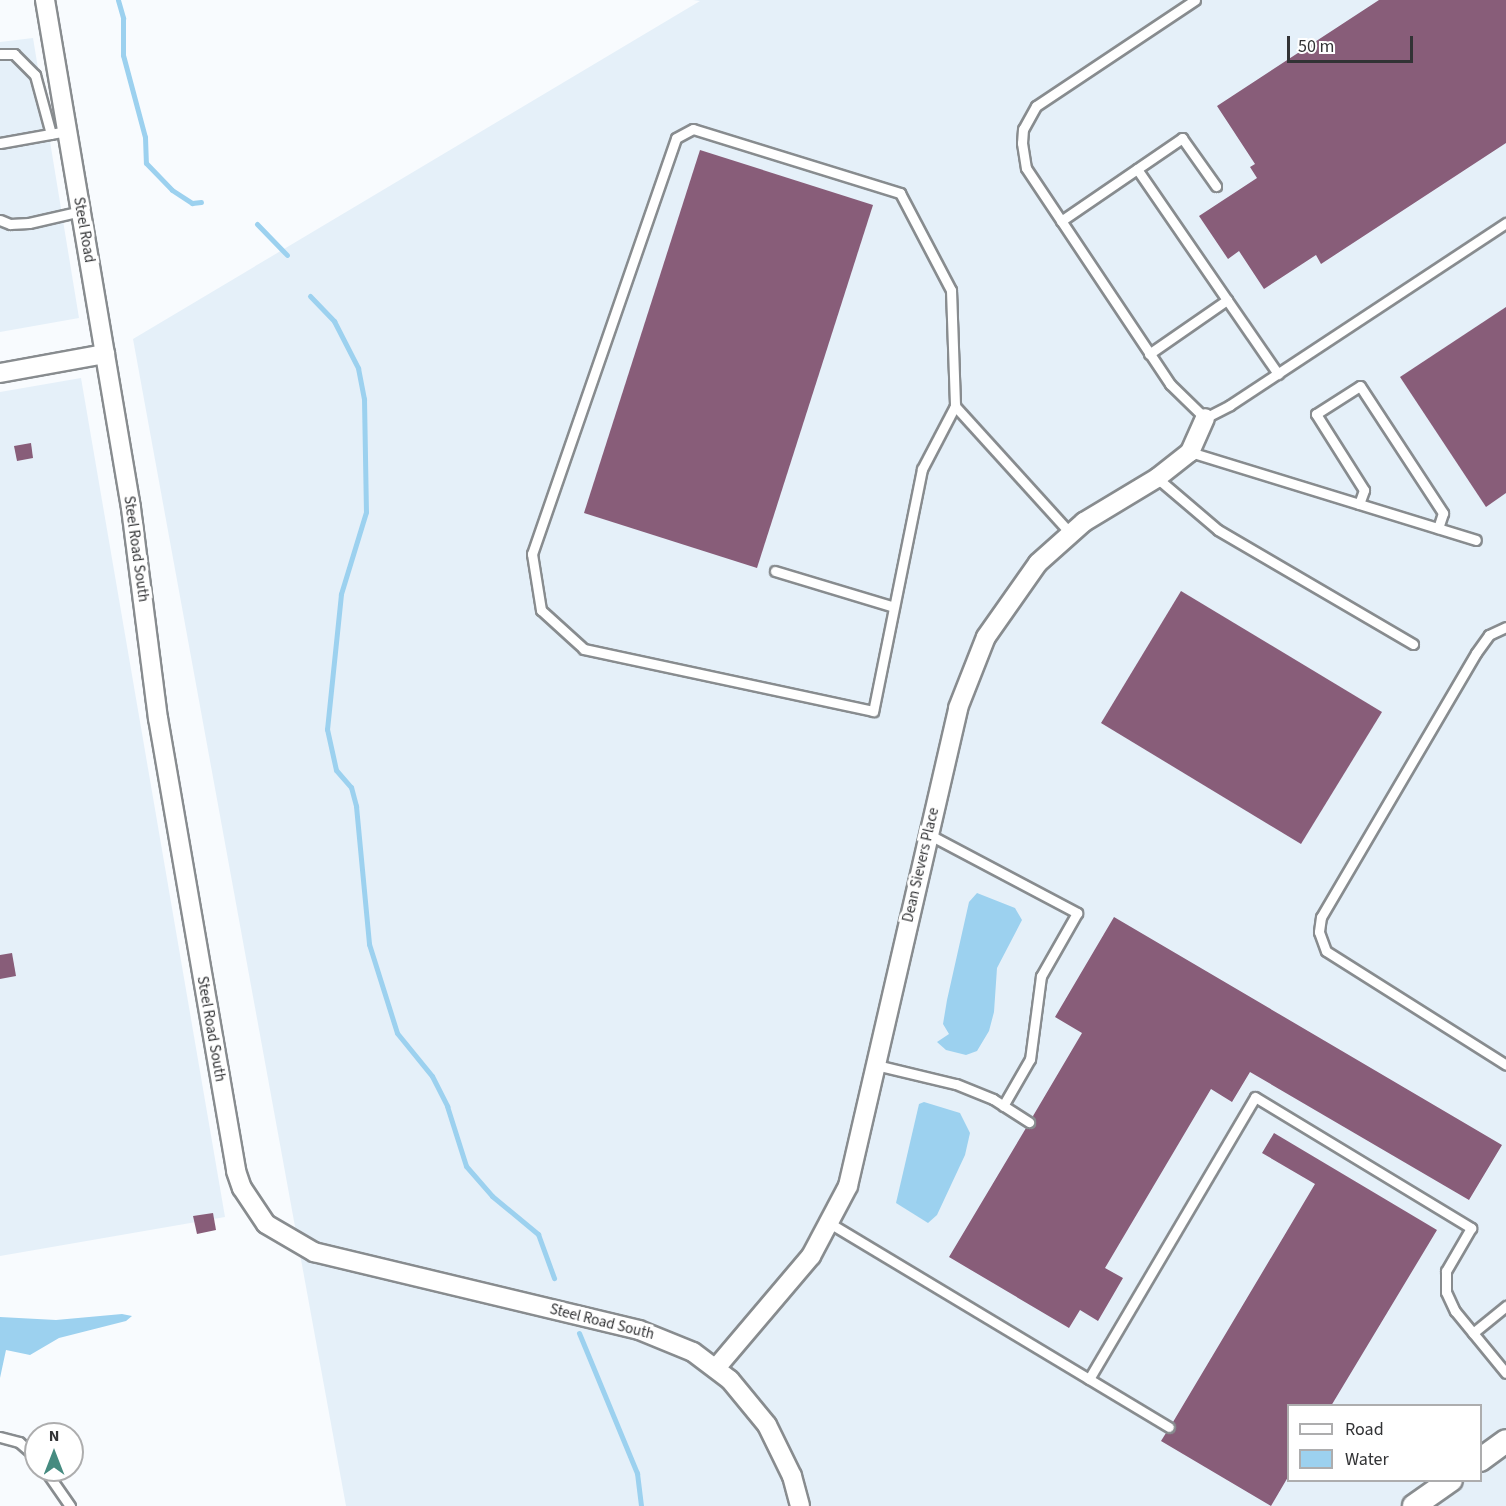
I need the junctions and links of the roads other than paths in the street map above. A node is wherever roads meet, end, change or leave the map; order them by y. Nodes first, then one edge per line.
1 (45, 0) edge
2 (1195, 0) edge
3 (0, 54) edge
4 (59, 132) junction
5 (0, 143) edge
6 (1137, 169) junction
7 (1216, 186) dead end
8 (81, 211) junction
9 (0, 220) edge
10 (1061, 221) junction
11 (1506, 223) edge
12 (5, 225) edge
13 (1227, 300) junction
14 (105, 354) junction
15 (1149, 354) junction
16 (0, 373) edge
17 (1278, 374) junction
18 (955, 406) junction
19 (1205, 418) junction
20 (1190, 452) junction
21 (1157, 478) junction
22 (1359, 504) junction
23 (1438, 528) junction
24 (1070, 533) junction
25 (1476, 540) dead end
26 (775, 571) dead end
27 (894, 607) junction
28 (1506, 627) edge
29 (1413, 644) dead end
30 (928, 834) junction
31 (876, 1065) junction
32 (1506, 1065) edge
33 (1003, 1106) junction
34 (1029, 1122) dead end
35 (831, 1224) junction
36 (1506, 1306) edge
37 (1473, 1333) junction
38 (716, 1368) junction
39 (1506, 1373) edge
40 (1089, 1379) junction
41 (1169, 1427) dead end
42 (0, 1437) edge
43 (1506, 1441) edge
44 (24, 1445) edge
45 (1482, 1459) edge
46 (53, 1482) edge
47 (1448, 1482) edge
48 (70, 1506) edge
49 (800, 1506) edge
50 (1414, 1506) edge

1 - 4 street, Steel Road
2 - 10 lane
3 - 4 lane
4 - 5 lane
4 - 8 street, Steel Road
6 - 7 lane
6 - 10 lane
6 - 13 lane
8 - 12 lane
8 - 14 street, Steel Road
9 - 12 lane
10 - 15 lane
11 - 17 lane
13 - 15 lane
13 - 17 lane
14 - 16 street
14 - 38 street, Steel Road South
15 - 19 lane
17 - 19 lane
18 - 24 lane
18 - 27 lane
18 - 27 lane
19 - 20 street, Dean Sievers Place
20 - 21 street, Dean Sievers Place
20 - 22 lane
21 - 24 street, Dean Sievers Place
21 - 29 lane
22 - 23 lane
22 - 23 lane
23 - 25 lane
24 - 30 street, Dean Sievers Place
26 - 27 lane
28 - 32 lane
30 - 31 street, Dean Sievers Place
30 - 33 lane
31 - 33 lane
31 - 35 street, Dean Sievers Place
33 - 34 lane
35 - 38 street, Dean Sievers Place
35 - 40 lane
36 - 37 lane
37 - 39 lane
37 - 40 lane
38 - 49 street, Steel Road South
40 - 41 lane
42 - 44 lane
43 - 45 street
46 - 48 lane
47 - 50 street

